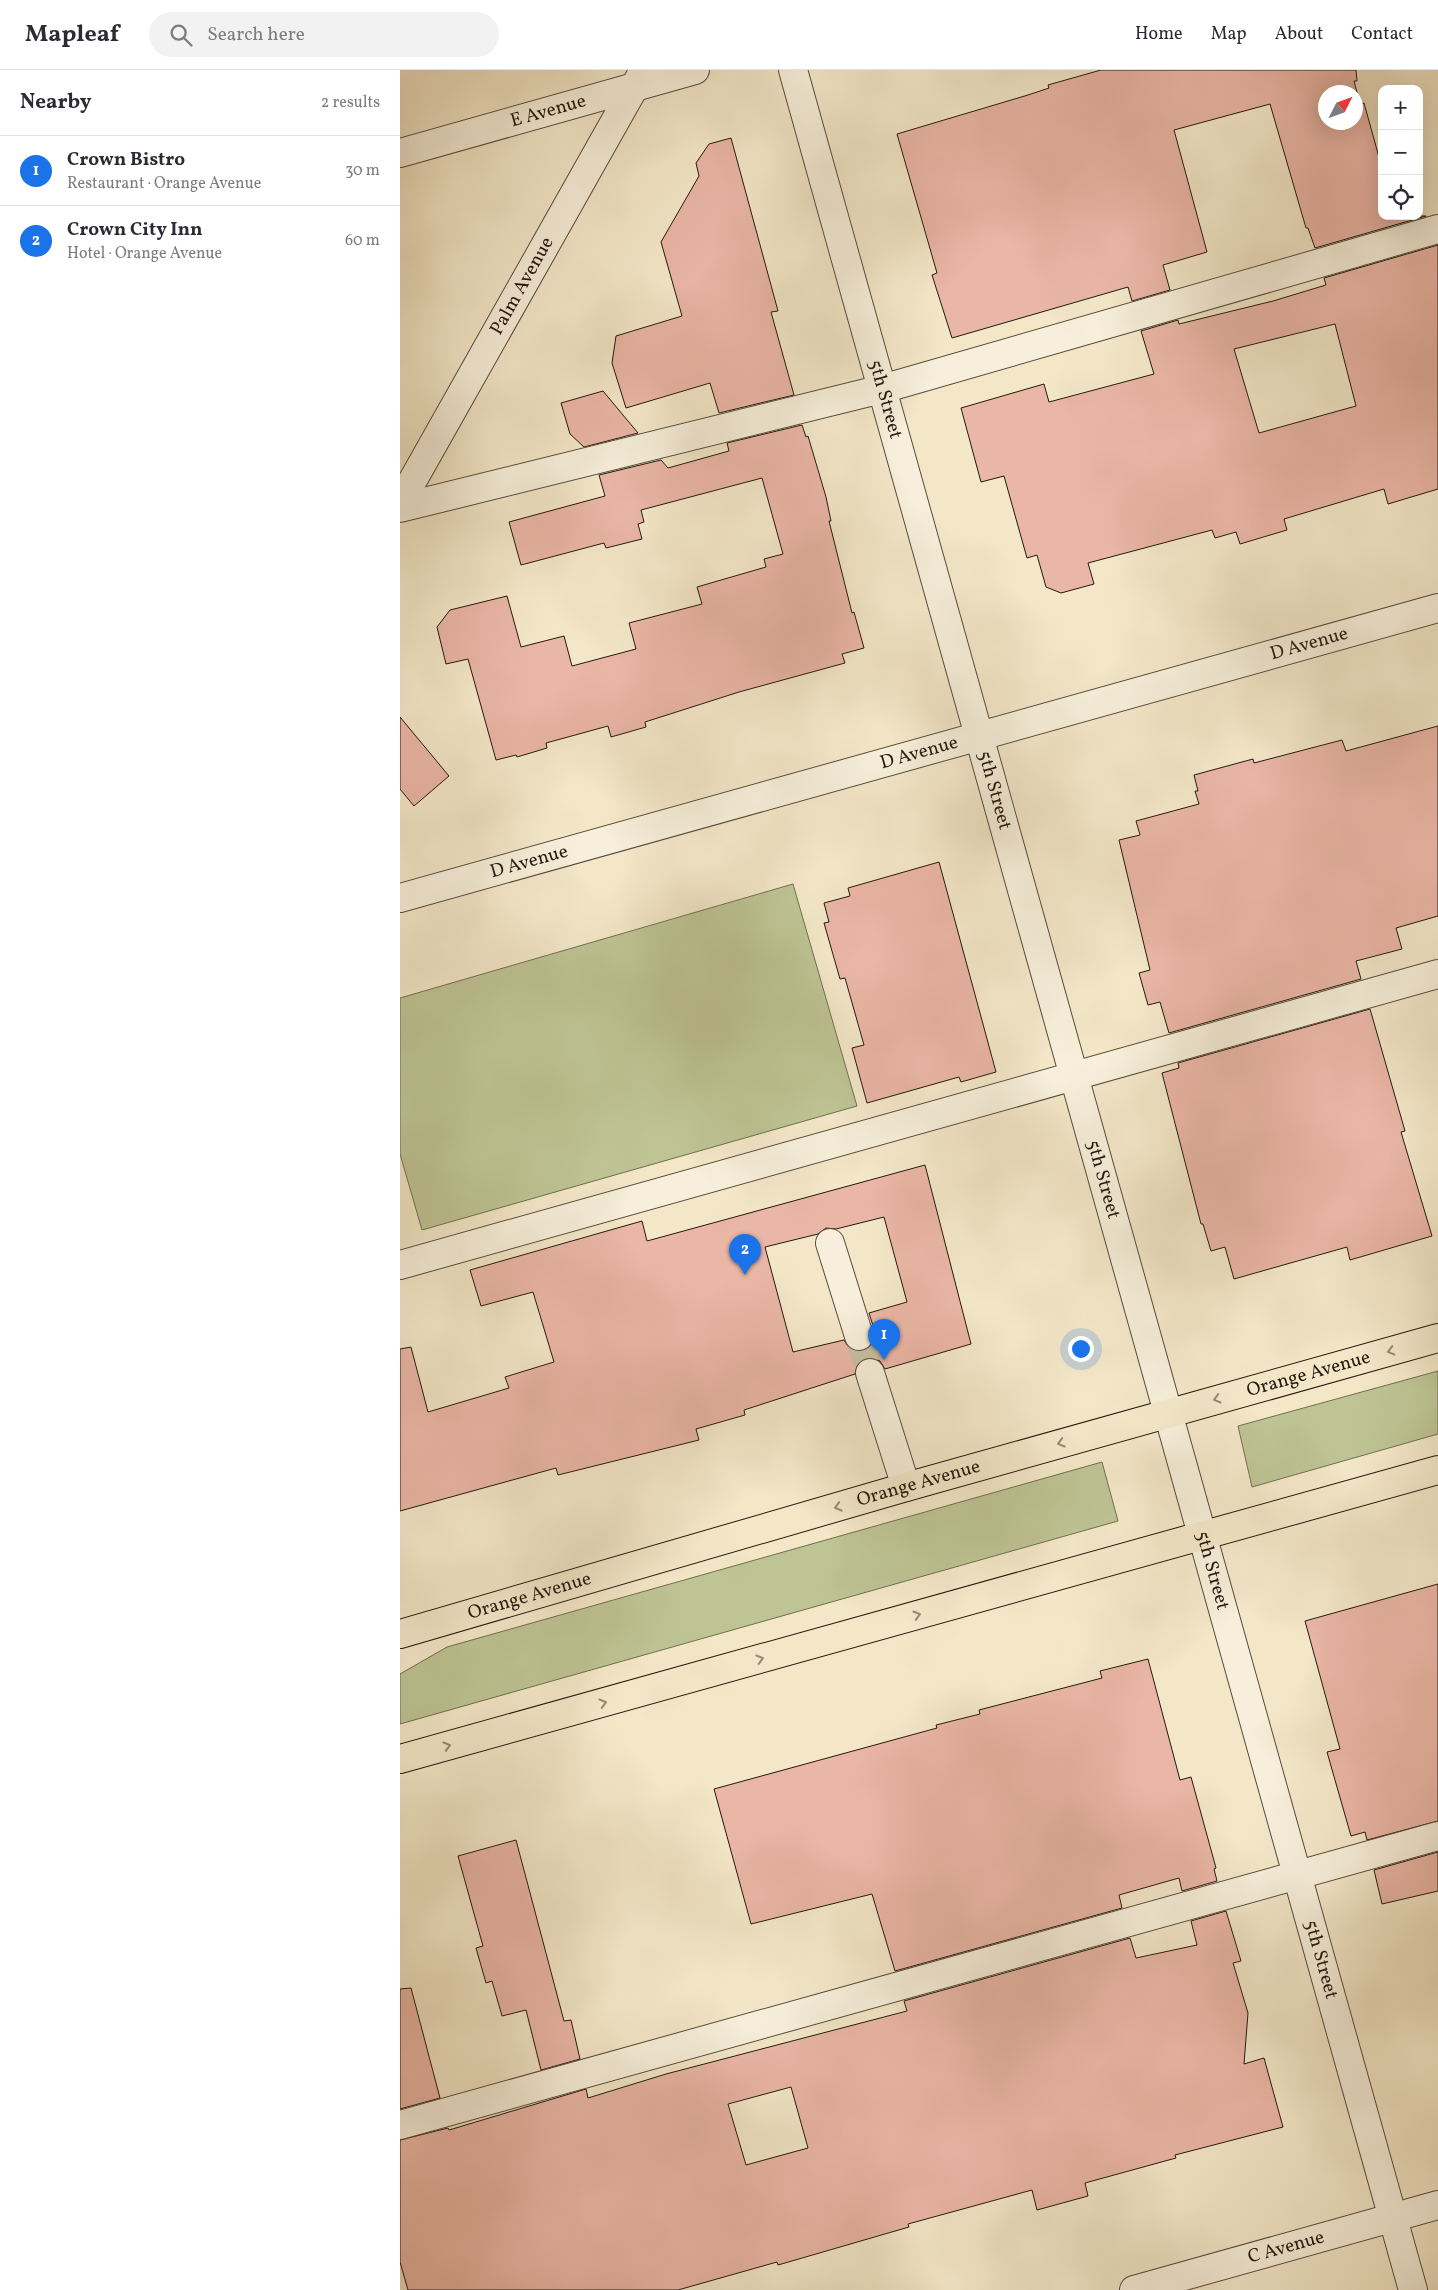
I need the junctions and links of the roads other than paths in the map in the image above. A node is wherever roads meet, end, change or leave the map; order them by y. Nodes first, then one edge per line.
1 (695, 70) edge
2 (793, 70) edge
3 (639, 78) edge
4 (400, 153) edge
5 (1438, 229) edge
6 (882, 389) junction
7 (400, 503) edge
8 (400, 508) edge
9 (1438, 608) edge
10 (979, 737) junction
11 (400, 898) edge
12 (1438, 974) edge
13 (1074, 1076) junction
14 (830, 1243) dead end
15 (400, 1264) edge
16 (859, 1336) tunnel mouth
17 (1438, 1338) edge
18 (870, 1373) tunnel mouth
19 (1168, 1413) junction
20 (1438, 1470) edge
21 (906, 1487) junction
22 (1202, 1536) junction
23 (400, 1634) edge
24 (400, 1760) edge
25 (1438, 1836) edge
26 (1297, 1875) junction
27 (400, 2125) edge
28 (1438, 2205) edge
29 (1392, 2218) junction
30 (1134, 2290) edge
31 (1413, 2290) edge

1 - 3 street, E Avenue
2 - 6 street, 5th Street
3 - 4 street, E Avenue
3 - 7 street, Palm Avenue
5 - 6 street
6 - 8 street
6 - 10 street, 5th Street
9 - 10 street, D Avenue
10 - 11 street, D Avenue
10 - 13 street, 5th Street
12 - 13 street
13 - 15 street
13 - 19 street, 5th Street
14 - 16 street
17 -> 19 highway, Orange Avenue
18 - 21 street
19 -> 21 highway, Orange Avenue
19 - 22 street, 5th Street
20 - 22 highway
21 -> 23 highway, Orange Avenue
24 -> 22 highway
22 - 26 street, 5th Street
25 - 26 street
26 - 27 street
26 - 29 street, 5th Street
28 - 29 street, C Avenue
29 - 30 street, C Avenue
29 - 31 street, 5th Street

